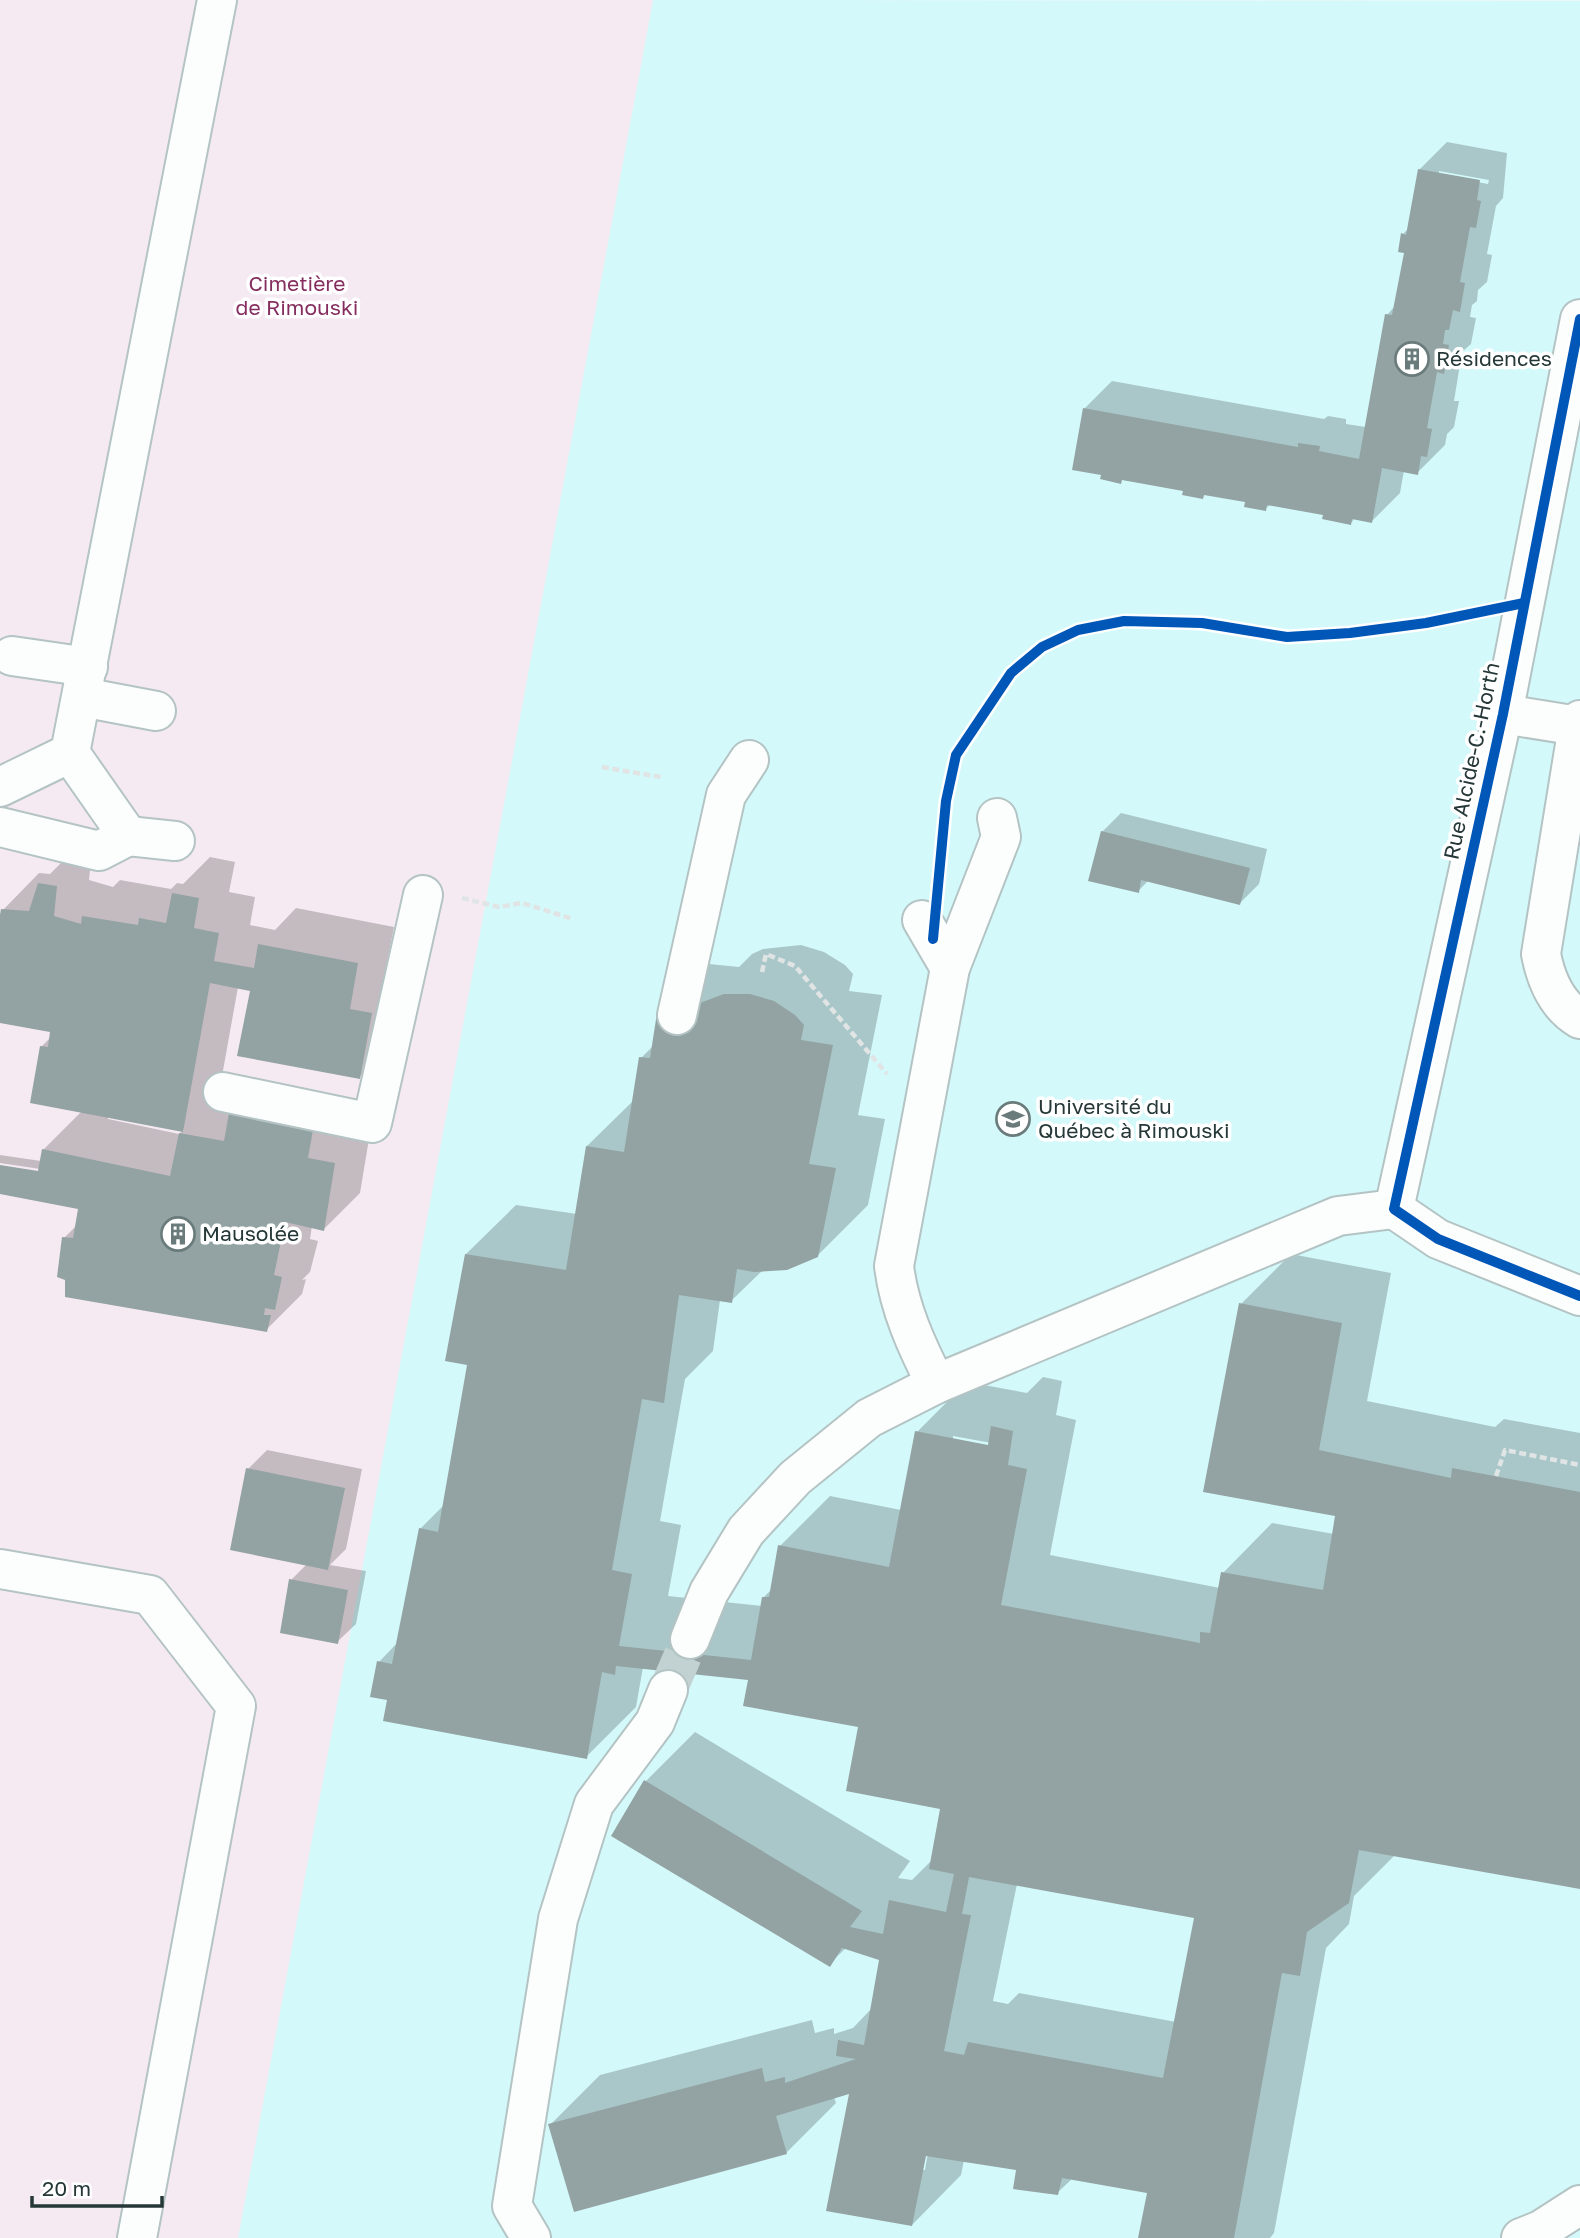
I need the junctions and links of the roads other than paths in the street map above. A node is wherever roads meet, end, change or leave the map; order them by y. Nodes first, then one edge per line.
1 (217, 0) edge
2 (1580, 319) edge
3 (12, 656) dead end
4 (85, 682) junction
5 (156, 711) dead end
6 (1503, 713) junction
7 (1579, 723) edge
8 (70, 753) junction
9 (749, 760) dead end
10 (0, 787) edge
11 (997, 818) dead end
12 (0, 827) edge
13 (128, 836) junction
14 (175, 841) dead end
15 (439, 895) road end
16 (922, 920) dead end
17 (950, 968) junction
18 (677, 1015) dead end
19 (1580, 1019) edge
20 (223, 1092) dead end
21 (1394, 1209) junction
22 (1580, 1296) edge
23 (936, 1384) junction
24 (0, 1569) edge
25 (690, 1639) tunnel mouth
26 (668, 1690) tunnel mouth
27 (1580, 2204) edge
28 (137, 2238) edge
29 (531, 2238) edge
30 (1521, 2238) edge

1 - 4 street
2 - 6 street, Rue Alcide-C.-Horth
3 - 4 street
4 - 5 street
4 - 8 street
6 - 7 street
6 - 21 street, Rue Alcide-C.-Horth
7 - 19 street
8 - 10 street
8 - 13 street
9 - 18 street
11 - 17 street
12 - 13 street
13 - 14 street
15 - 20 street
16 - 17 street
17 - 23 street
21 - 22 street
21 - 23 street
23 - 25 street
24 - 28 street
26 - 29 street
27 - 30 street

